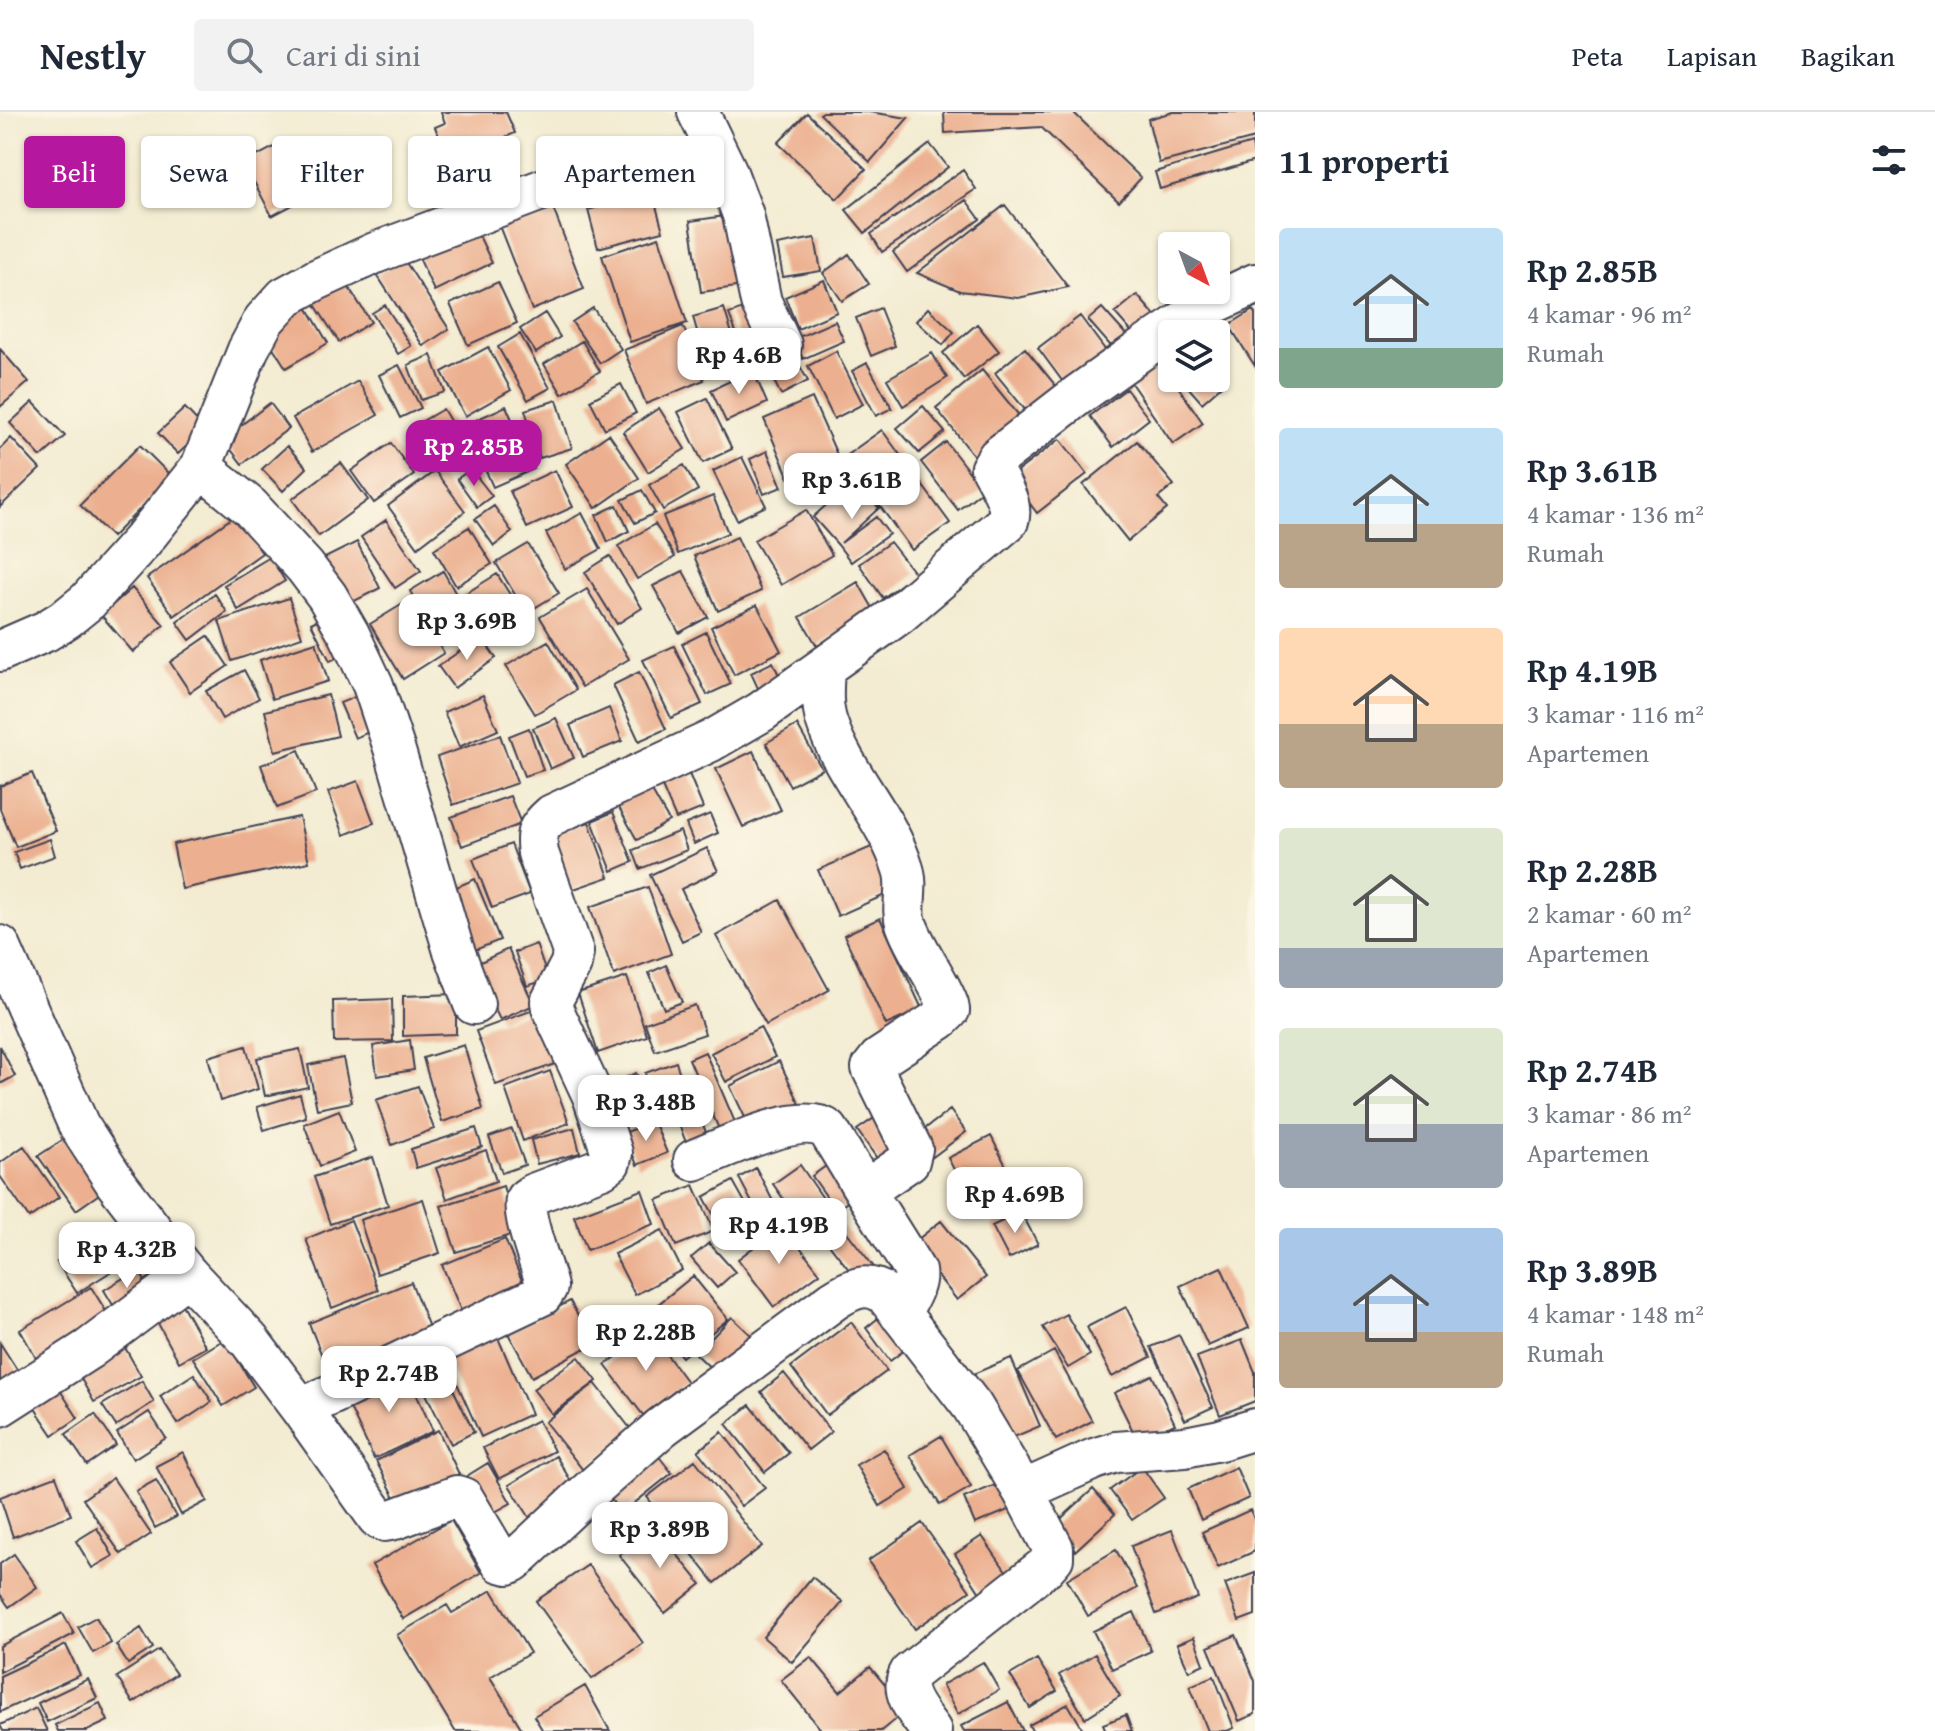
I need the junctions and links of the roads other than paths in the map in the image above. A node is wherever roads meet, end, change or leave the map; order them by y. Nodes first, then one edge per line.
1 (698, 112) edge
2 (536, 192) edge
3 (1255, 284) edge
4 (781, 345) dead end
5 (201, 467) junction
6 (0, 651) edge
7 (824, 668) junction
8 (0, 946) edge
9 (474, 1004) dead end
10 (12, 1008) edge
11 (694, 1160) dead end
12 (865, 1191) junction
13 (188, 1275) junction
14 (900, 1314) junction
15 (0, 1406) edge
16 (301, 1409) junction
17 (1255, 1429) edge
18 (1023, 1491) junction
19 (931, 1731) edge

1 - 4 street
2 - 5 street
3 - 7 street
5 - 6 street
5 - 9 street
7 - 12 street
7 - 16 street
8 - 10 street
10 - 13 street
11 - 12 street
12 - 14 street
13 - 15 street
13 - 16 street
14 - 16 street
14 - 18 street
17 - 18 street
18 - 19 street

